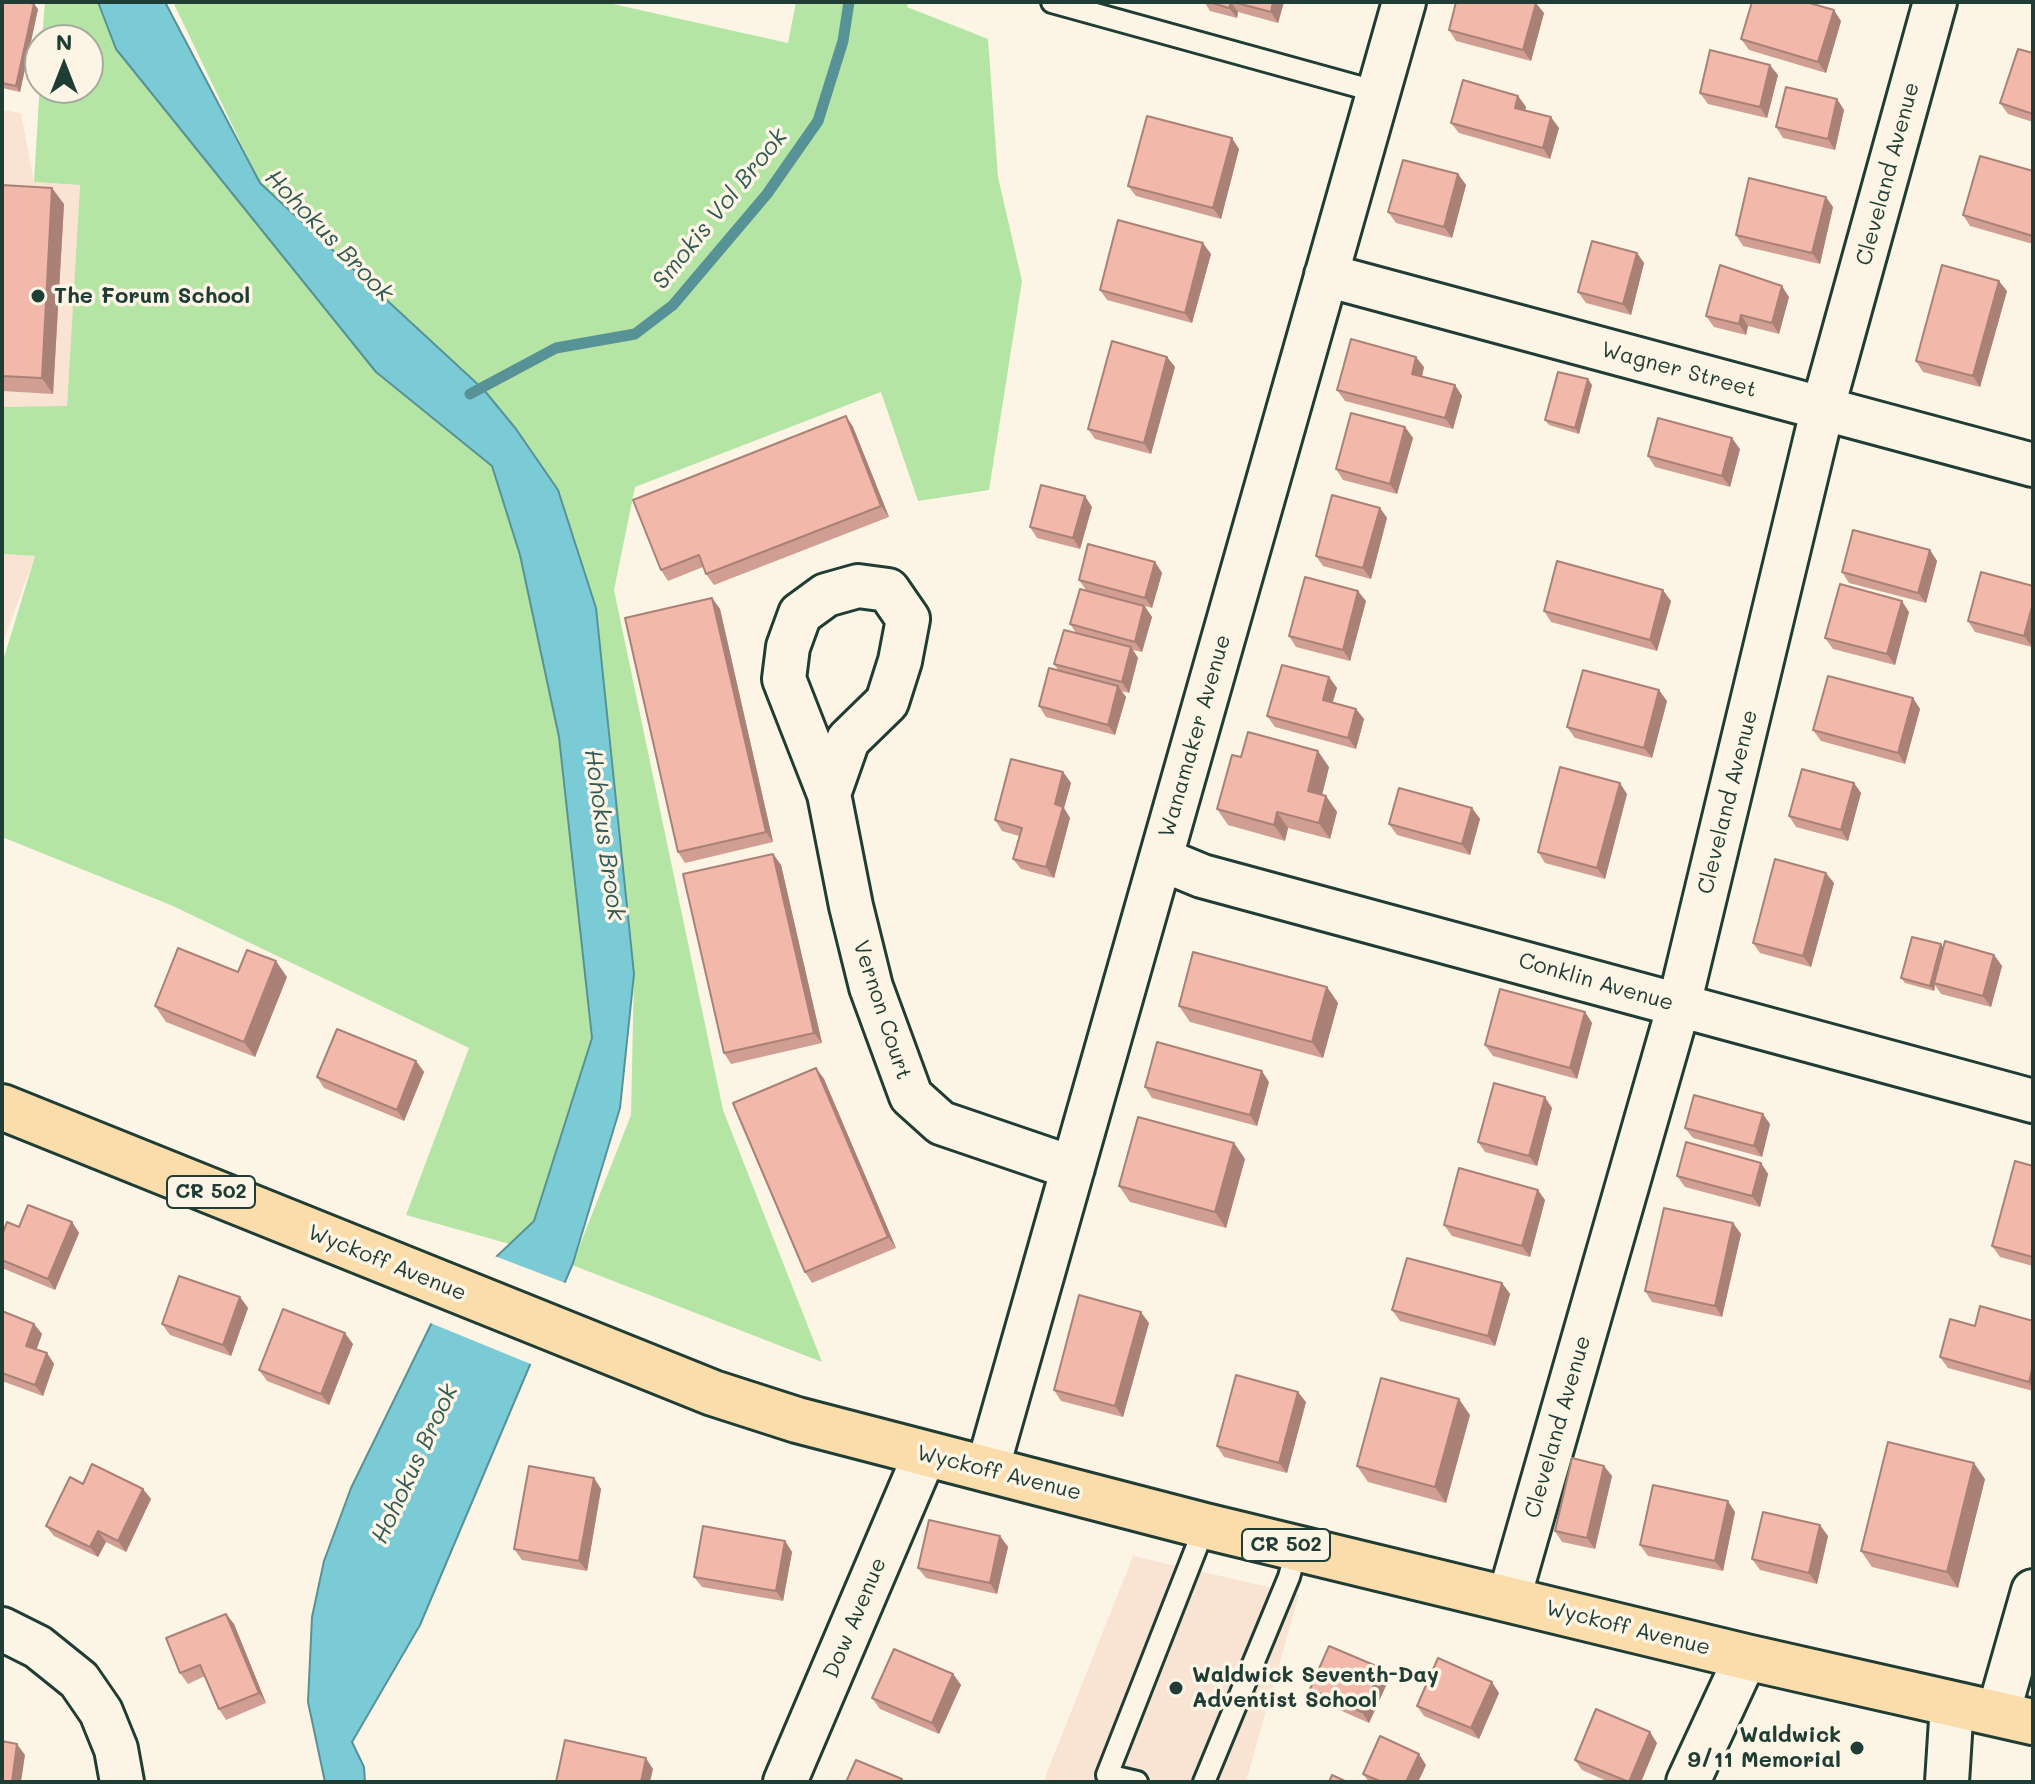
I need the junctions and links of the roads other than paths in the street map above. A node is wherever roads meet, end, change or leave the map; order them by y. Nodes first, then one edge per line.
1 (1052, 2) edge
2 (1404, 2) edge
3 (1935, 2) edge
4 (1378, 92) junction
5 (1326, 275) junction
6 (1823, 407) junction
7 (2033, 465) edge
8 (829, 794) dead end
9 (1161, 859) junction
10 (1679, 1005) junction
11 (2033, 1101) edge
12 (2, 1107) edge
13 (1073, 1168) junction
14 (925, 1454) junction
15 (987, 1470) junction
16 (1205, 1526) junction
17 (1297, 1548) junction
18 (2033, 1591) edge
19 (1509, 1598) junction
20 (2, 1629) edge
21 (1746, 1657) junction
22 (1952, 1704) junction
23 (2016, 1718) edge
24 (122, 1782) edge
25 (785, 1782) edge
26 (1137, 1782) edge
27 (1204, 1782) edge
28 (1688, 1782) edge
29 (1947, 1782) edge

1 - 4 lane
2 - 4 street, Wanamaker Avenue
3 - 6 street, Cleveland Avenue
4 - 5 street, Wanamaker Avenue
5 - 6 street, Wagner Street
5 - 9 street, Wanamaker Avenue
6 - 7 street, Wagner Street
6 - 10 street, Cleveland Avenue
8 - 13 street, Vernon Court
9 - 10 street, Conklin Avenue
9 - 13 street, Wanamaker Avenue
10 - 11 street, Conklin Avenue
10 - 19 street, Cleveland Avenue
12 - 14 main road, Wyckoff Avenue / CR 502
13 - 15 street, Wanamaker Avenue
14 - 15 main road, Wyckoff Avenue / CR 502
14 - 25 street, Dow Avenue
15 - 16 main road, Wyckoff Avenue / CR 502
16 - 17 main road, Wyckoff Avenue / CR 502
16 - 26 lane
17 - 19 main road, Wyckoff Avenue / CR 502
17 - 27 lane
18 - 23 street
19 - 21 main road, Wyckoff Avenue / CR 502
20 - 24 street
21 - 22 main road, Wyckoff Avenue / CR 502
21 - 28 street
22 - 23 main road, Wyckoff Avenue / CR 502
22 - 29 street

